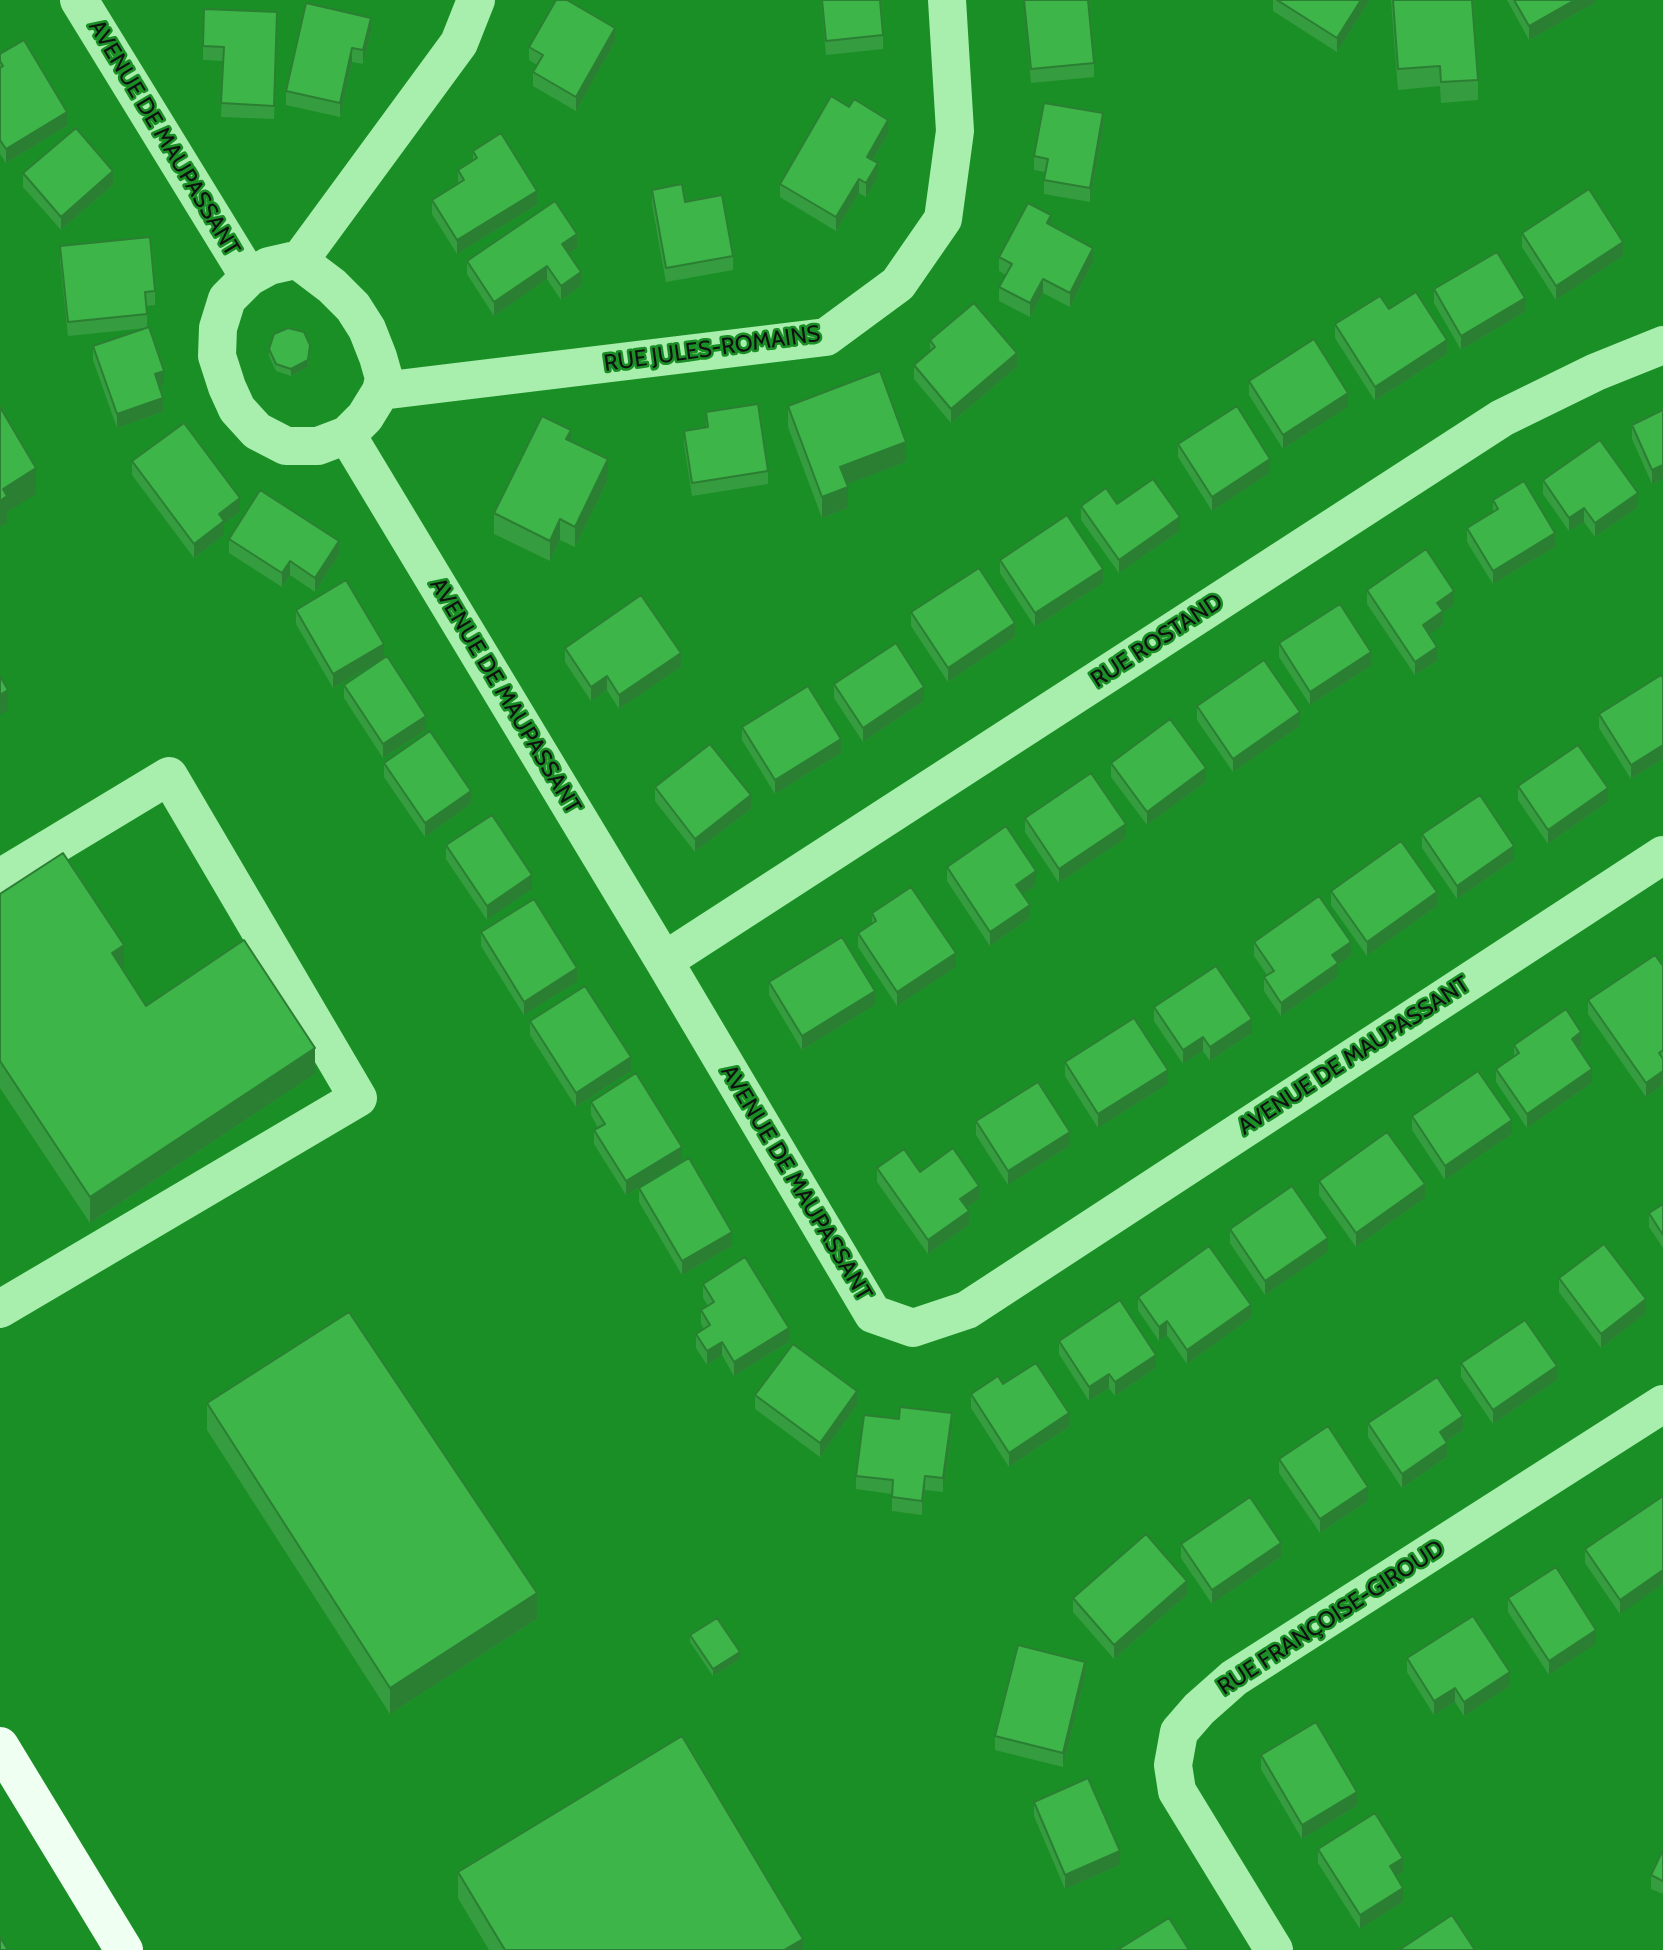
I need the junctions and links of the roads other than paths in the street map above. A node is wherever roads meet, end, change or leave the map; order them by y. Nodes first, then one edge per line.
1 (79, 0) edge
2 (476, 0) edge
3 (947, 0) edge
4 (299, 261) junction
5 (249, 277) junction
6 (1663, 345) edge
7 (381, 391) junction
8 (347, 435) junction
9 (1663, 856) edge
10 (0, 878) edge
11 (664, 961) junction
12 (0, 1309) edge
13 (1663, 1404) edge
14 (0, 1746) edge
15 (124, 1950) edge
16 (1274, 1950) edge

1 - 5 street, AVENUE DE MAUPASSANT
2 - 4 street
3 - 7 street, RUE JULES-ROMAINS
4 - 5 street, AVENUE DE MAUPASSANT
4 - 7 street
5 - 8 street, AVENUE DE MAUPASSANT
6 - 11 street, RUE ROSTAND
7 - 8 street
8 - 11 street, AVENUE DE MAUPASSANT
9 - 11 street, AVENUE DE MAUPASSANT
10 - 12 street
13 - 16 street, RUE FRANÇOISE-GIROUD
14 - 15 main road

